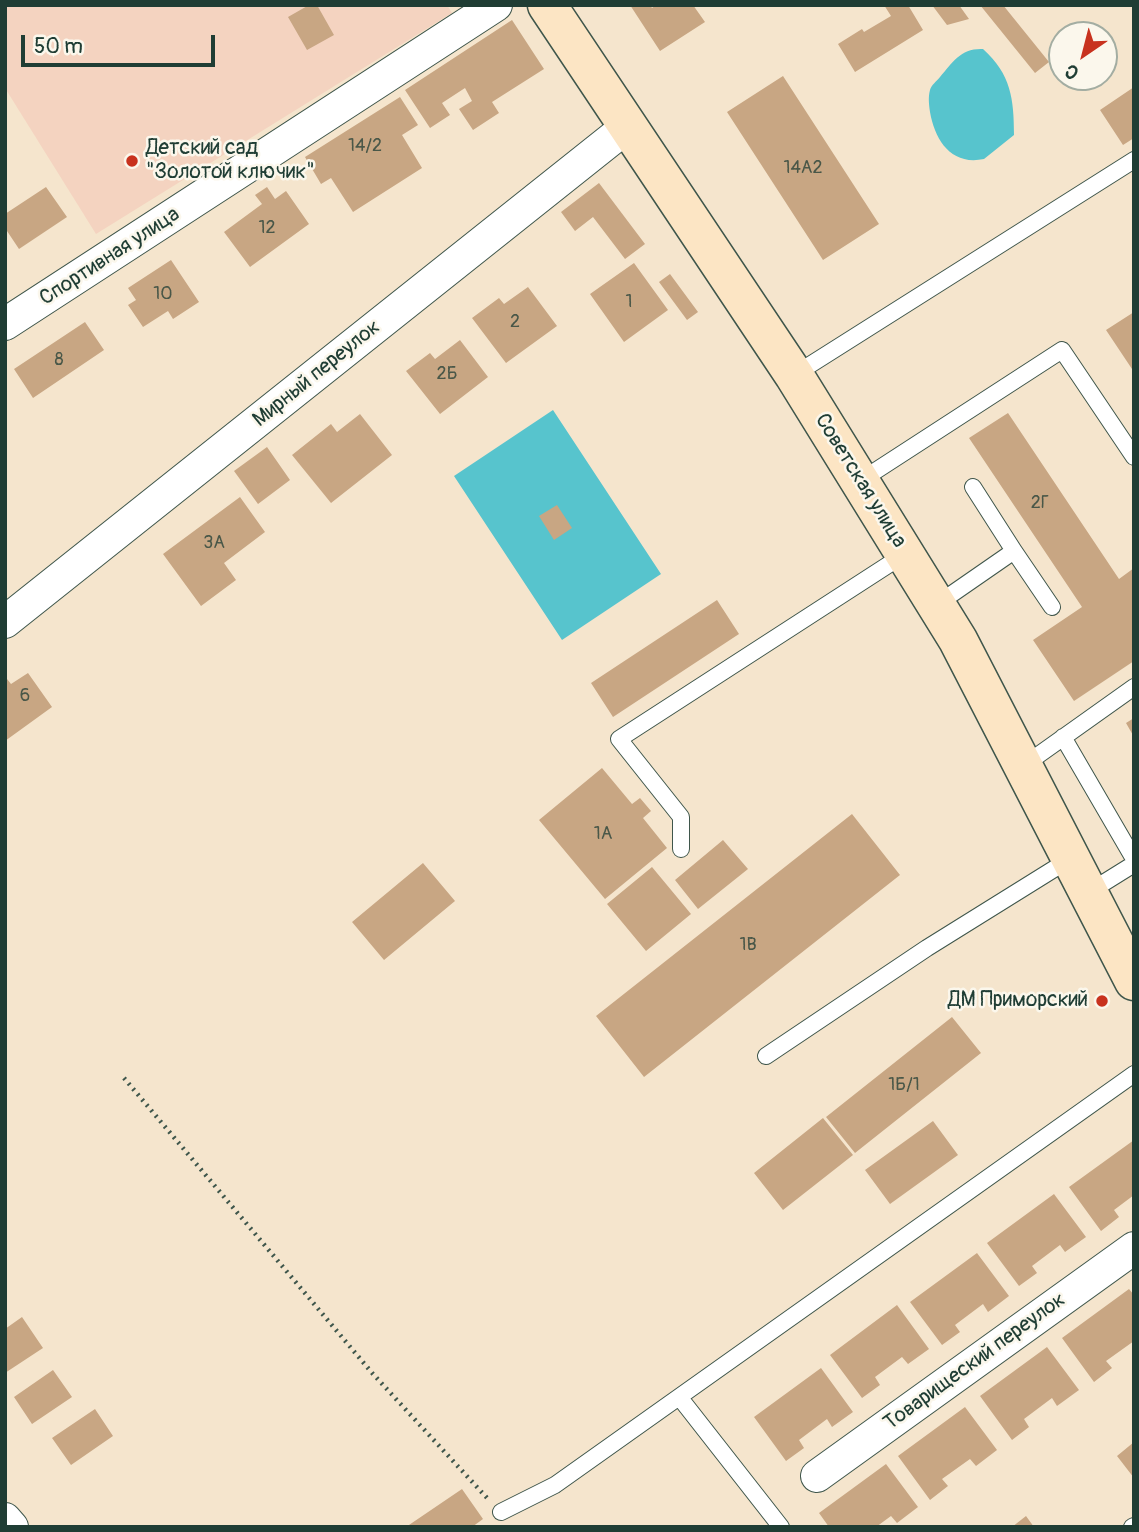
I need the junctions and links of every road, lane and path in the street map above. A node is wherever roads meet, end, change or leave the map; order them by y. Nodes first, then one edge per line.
1 (496, 5) edge
2 (547, 5) edge
3 (628, 126) junction
4 (1134, 160) edge
5 (5, 324) edge
6 (794, 375) junction
7 (1134, 457) edge
8 (860, 481) junction
9 (974, 487) dead end
10 (1014, 551) junction
11 (905, 554) junction
12 (936, 606) junction
13 (1052, 607) dead end
14 (5, 622) edge
15 (1134, 687) edge
16 (1063, 737) junction
17 (1023, 766) junction
18 (681, 849) dead end
19 (1070, 859) junction
20 (1134, 862) edge
21 (1089, 892) junction
22 (1134, 981) edge
23 (766, 1056) dead end
24 (1134, 1074) edge
25 (124, 1078) dead end
26 (1134, 1248) edge
27 (680, 1398) junction
28 (817, 1476) dead end
29 (501, 1512) joint
30 (5, 1519) edge
31 (12, 1527) edge
32 (781, 1527) edge

1 - 5 street, Спортивная улица
2 - 3 main road, Советская улица
3 - 6 main road, Советская улица
3 - 14 street, Мирный переулок
4 - 6 lane
6 - 8 main road, Советская улица
7 - 8 lane
8 - 11 main road, Советская улица
9 - 10 lane
10 - 12 lane
10 - 13 lane
11 - 12 main road, Советская улица
11 - 18 lane
12 - 17 main road, Советская улица
15 - 16 lane
16 - 17 lane
16 - 20 lane
17 - 19 main road, Советская улица
19 - 21 main road, Советская улица
19 - 23 lane
20 - 21 lane
21 - 22 main road, Советская улица
24 - 27 lane
25 - 29 path
26 - 28 street, Товарищеский переулок
27 - 29 lane
27 - 32 lane
30 - 31 street

